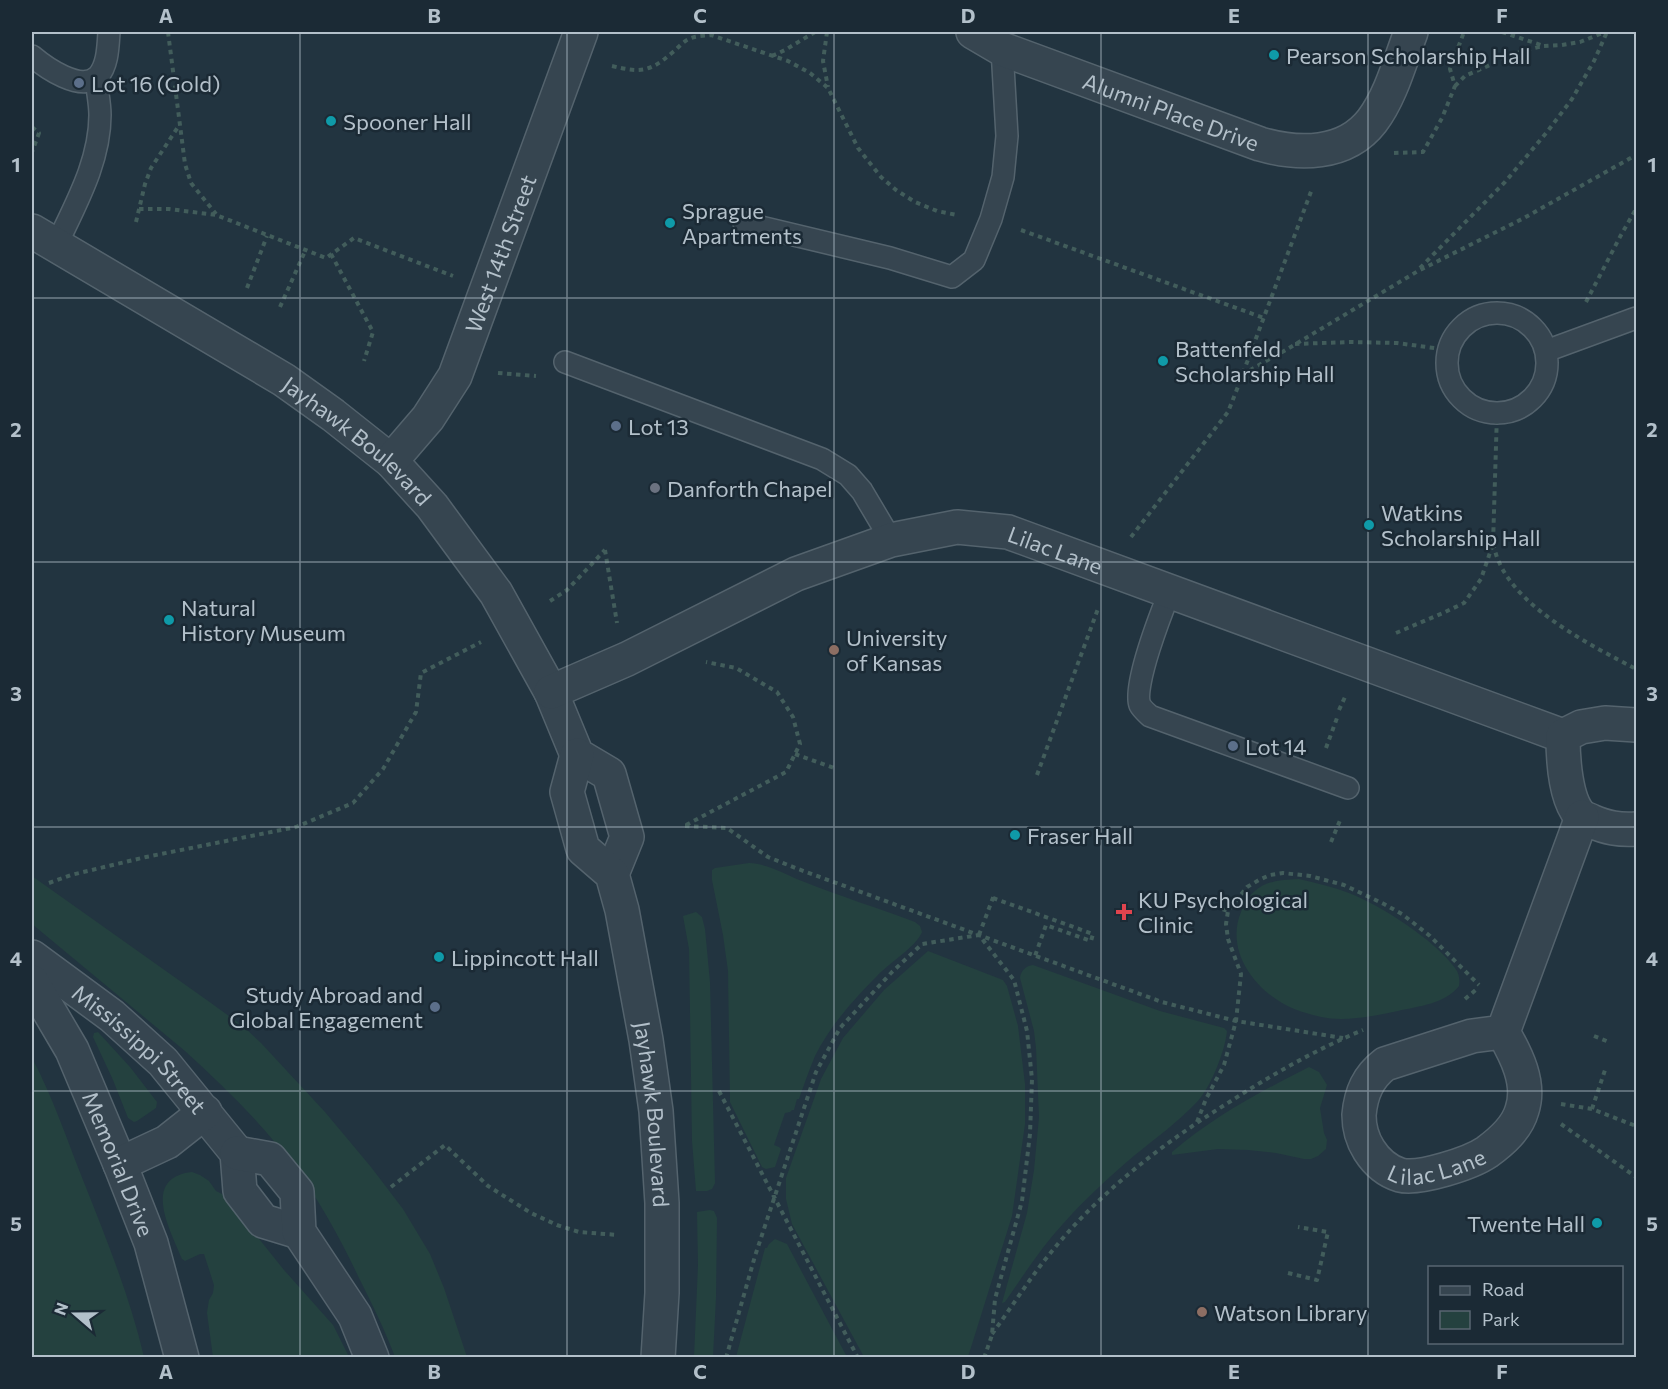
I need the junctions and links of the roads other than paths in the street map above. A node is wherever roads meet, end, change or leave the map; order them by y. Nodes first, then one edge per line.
1 (109, 32) edge
2 (581, 32) edge
3 (974, 32) edge
4 (1411, 32) edge
5 (1002, 49) junction
6 (32, 56) edge
7 (96, 78) junction
8 (744, 224) dead end
9 (44, 238) edge
10 (1636, 318) edge
11 (1546, 351) junction
12 (565, 362) dead end
13 (391, 461) junction
14 (891, 540) junction
15 (1170, 591) junction
16 (551, 692) junction
17 (1636, 725) edge
18 (1563, 736) junction
19 (577, 755) junction
20 (1348, 788) dead end
21 (1582, 817) junction
22 (1636, 829) edge
23 (612, 874) junction
24 (32, 957) edge
25 (32, 982) edge
26 (1503, 1032) junction
27 (205, 1112) junction
28 (237, 1153) junction
29 (120, 1164) junction
30 (300, 1232) junction
31 (182, 1358) edge
32 (372, 1358) edge
33 (658, 1358) edge

1 - 7 lane
2 - 13 street, West 14th Street
3 - 5 street, Alumni Place Drive
4 - 5 street, Alumni Place Drive
5 - 8 lane
6 - 7 lane
7 - 9 lane
9 - 13 street, Jayhawk Boulevard
10 - 11 lane
11 - 11 lane
12 - 14 lane
13 - 16 street, Jayhawk Boulevard
14 - 15 street, Lilac Lane
14 - 16 street, Lilac Lane
15 - 18 street, Lilac Lane
15 - 20 lane
16 - 19 street, Jayhawk Boulevard
17 - 18 street
18 - 21 street
19 - 23 street
19 - 23 street
21 - 22 street
21 - 26 street
23 - 33 street, Jayhawk Boulevard
24 - 27 street, Mississippi Street
25 - 29 street, Memorial Drive
26 - 26 street, Lilac Lane
27 - 28 street, Mississippi Street
27 - 29 street
28 - 30 street
28 - 30 street
29 - 31 street, Memorial Drive
30 - 32 street

